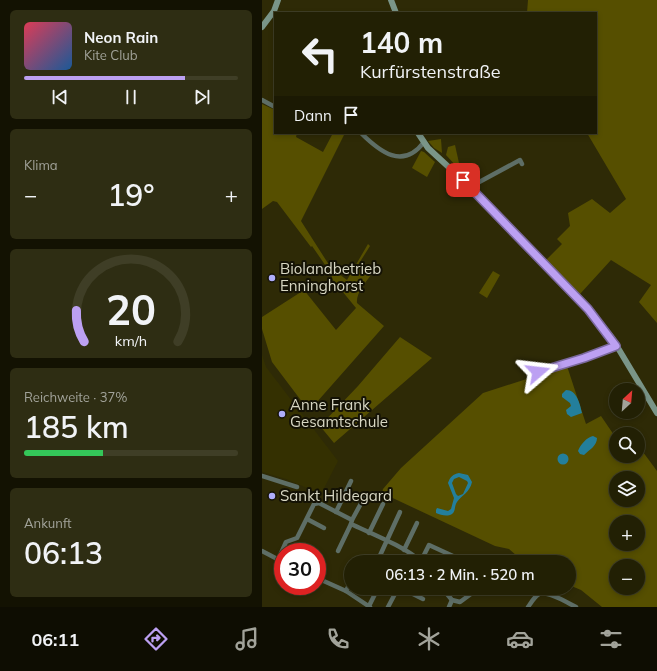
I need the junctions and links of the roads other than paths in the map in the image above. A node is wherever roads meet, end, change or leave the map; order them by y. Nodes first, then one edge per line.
1 (278, 0) edge
2 (391, 0) edge
3 (396, 12) edge
4 (262, 27) edge
5 (262, 100) edge
6 (274, 106) edge
7 (362, 134) edge
8 (419, 134) edge
9 (424, 142) junction
10 (522, 164) dead end
11 (470, 187) junction
12 (616, 346) junction
13 (538, 372) dead end
14 (657, 413) edge
15 (262, 476) edge
16 (351, 481) dead end
17 (297, 487) dead end
18 (365, 496) dead end
19 (383, 504) dead end
20 (336, 512) junction
21 (400, 512) dead end
22 (307, 519) junction
23 (352, 522) junction
24 (417, 523) dead end
25 (324, 528) dead end
26 (369, 533) junction
27 (386, 541) junction
28 (286, 543) edge
29 (404, 550) junction
30 (262, 551) edge
31 (338, 551) dead end
32 (380, 555) edge
33 (411, 555) edge
34 (424, 555) edge
35 (451, 555) edge
36 (274, 558) edge
37 (326, 582) edge
38 (344, 590) edge
39 (352, 595) edge
40 (375, 595) edge
41 (393, 595) edge
42 (416, 595) edge
43 (448, 595) edge
44 (470, 595) edge
45 (424, 598) dead end
46 (452, 600) junction
47 (370, 606) edge
48 (388, 607) edge
49 (449, 607) edge
50 (528, 607) edge
51 (576, 607) edge

1 - 4 main road
2 - 3 main road
5 - 6 street
7 - 9 street
8 - 9 main road
9 - 11 main road
10 - 11 street
11 - 12 main road
12 - 13 street
12 - 14 main road
15 - 17 street
16 - 20 street
18 - 23 street
19 - 26 street
20 - 22 street
20 - 23 street
21 - 27 street
22 - 25 street
22 - 28 street
23 - 26 street
23 - 31 street
24 - 29 street
26 - 27 street
27 - 29 street
27 - 32 street
29 - 33 street
30 - 36 street
34 - 35 street
37 - 38 street
39 - 47 street
40 - 47 street
41 - 48 street
42 - 45 street
43 - 46 street
44 - 46 street
46 - 49 street
50 - 51 street

